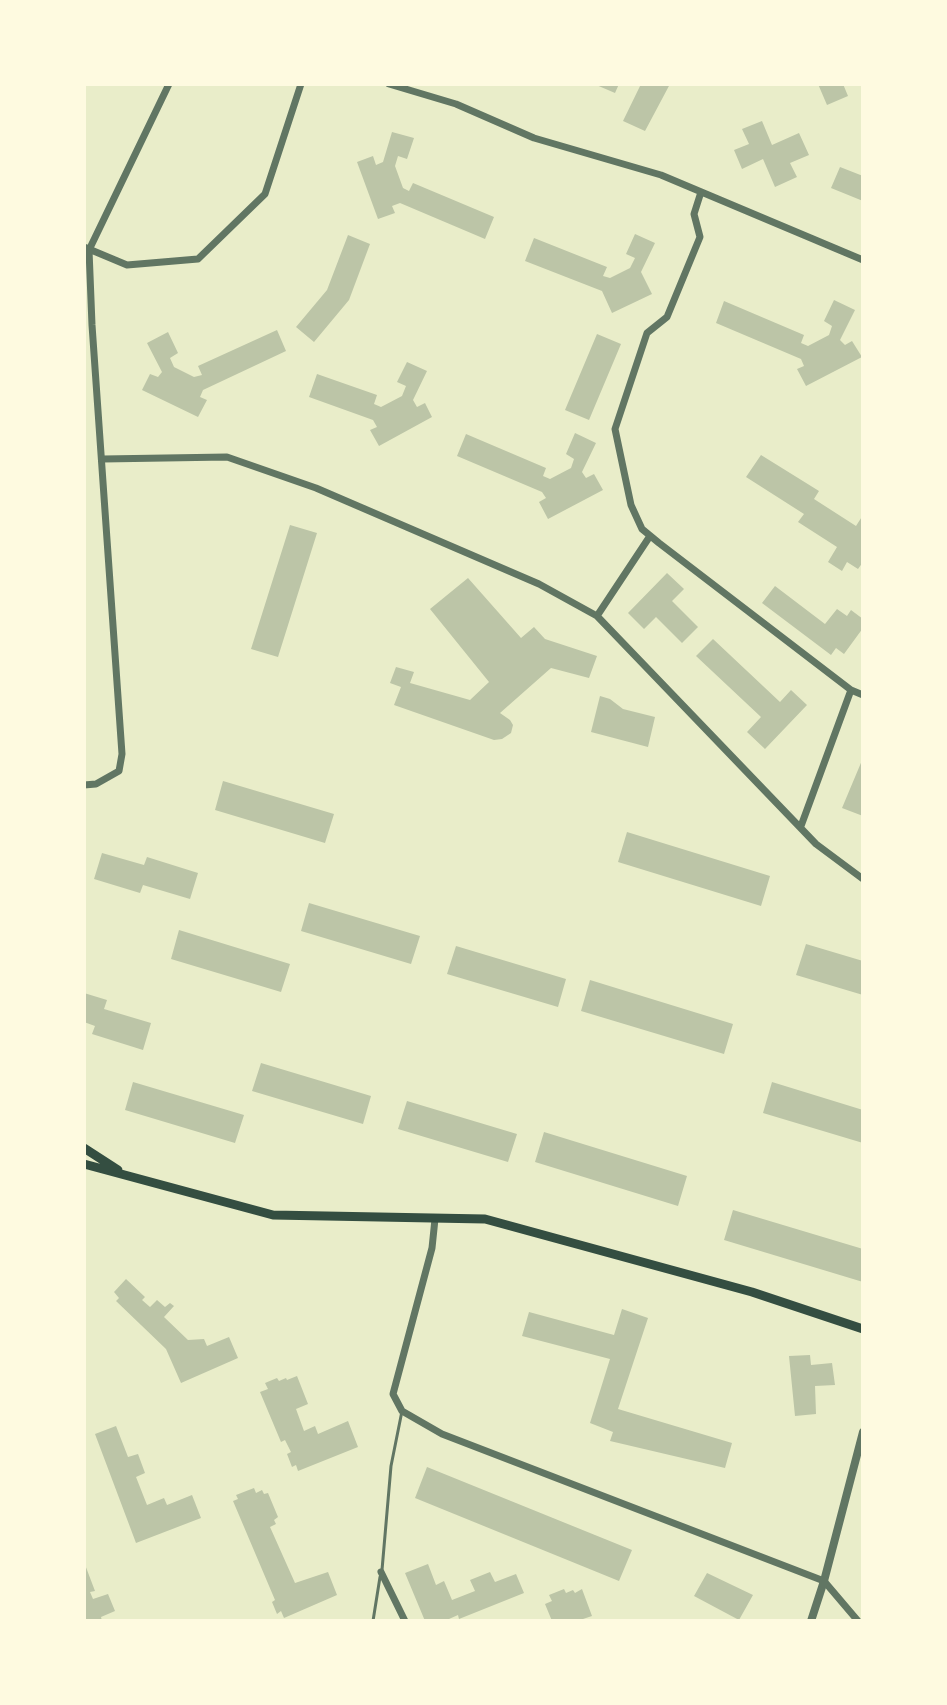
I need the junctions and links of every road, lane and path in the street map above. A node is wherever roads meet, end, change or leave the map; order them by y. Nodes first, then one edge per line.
1 (169, 84) edge
2 (301, 84) edge
3 (389, 84) edge
4 (701, 192) junction
5 (87, 249) edge
6 (863, 260) edge
7 (88, 325) edge
8 (103, 459) junction
9 (650, 536) junction
10 (597, 616) junction
11 (851, 690) junction
12 (863, 695) edge
13 (84, 785) edge
14 (801, 826) junction
15 (863, 879) edge
16 (84, 1148) edge
17 (84, 1164) edge
18 (125, 1174) junction
19 (435, 1219) junction
20 (863, 1329) edge
21 (402, 1411) junction
22 (863, 1432) edge
23 (381, 1572) junction
24 (824, 1581) junction
25 (373, 1621) edge
26 (405, 1621) edge
27 (811, 1621) edge
28 (858, 1621) edge

1 - 5 street
2 - 5 street
3 - 4 street
4 - 6 street
4 - 9 street
5 - 7 street
7 - 8 street
8 - 10 street
8 - 13 street
9 - 10 street
9 - 11 street
10 - 14 street
11 - 12 street
11 - 14 street
14 - 15 street
16 - 18 main road
17 - 18 main road
18 - 19 main road
19 - 20 main road
19 - 21 street
21 - 23 lane
21 - 24 street
22 - 24 street
23 - 25 lane
23 - 26 street
24 - 27 street
24 - 28 street

